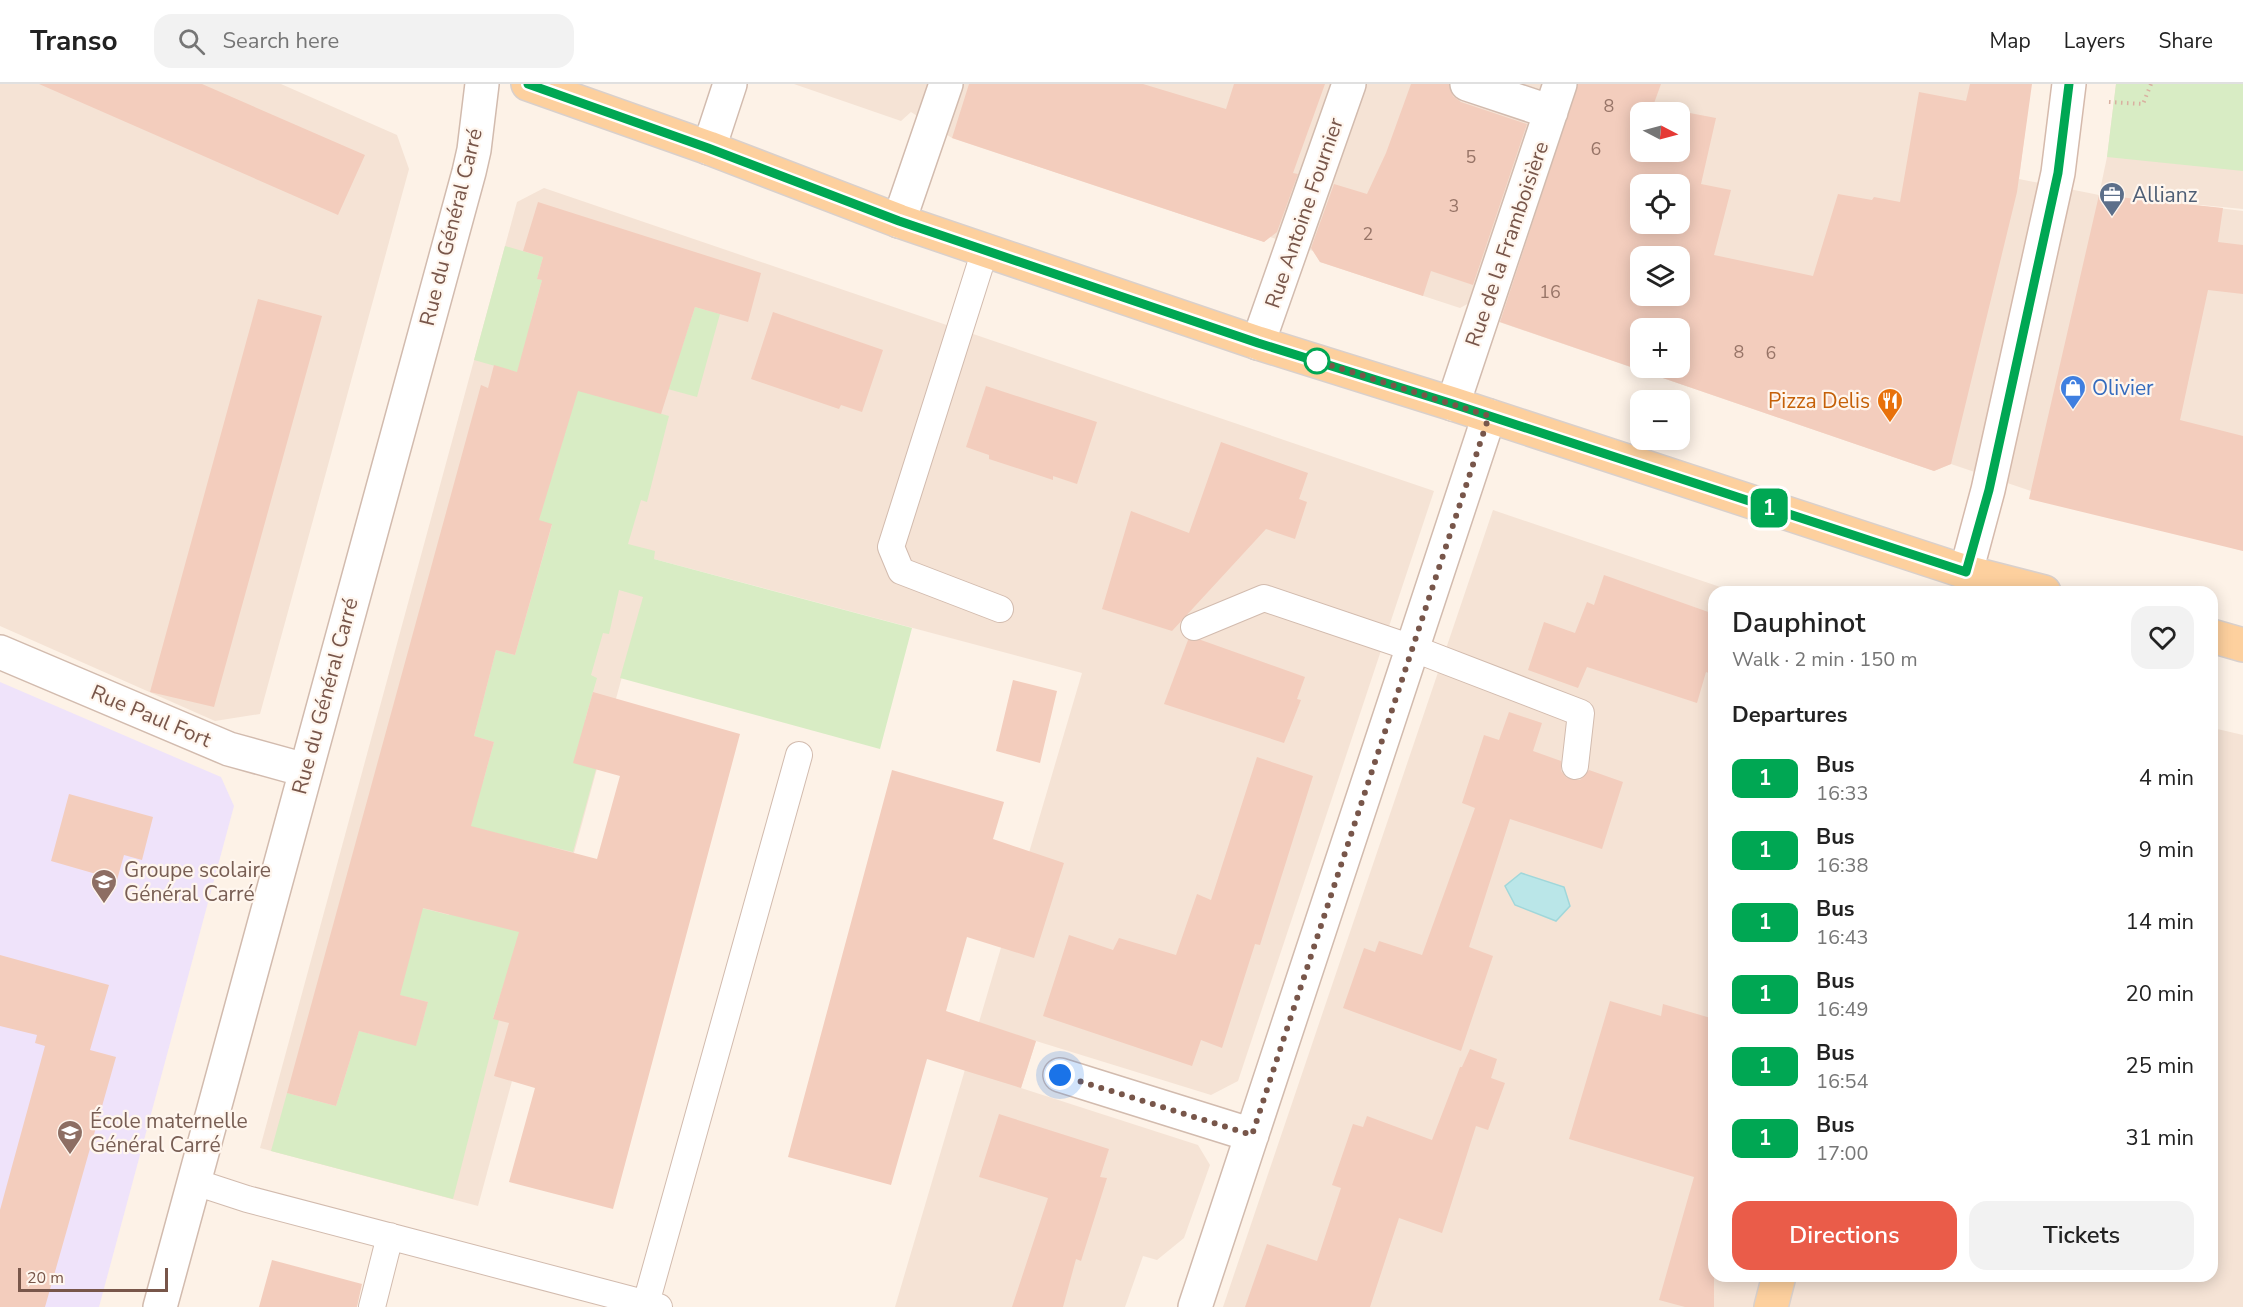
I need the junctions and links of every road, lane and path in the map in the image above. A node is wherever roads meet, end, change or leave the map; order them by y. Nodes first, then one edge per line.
1 (482, 84) edge
2 (528, 84) edge
3 (730, 84) edge
4 (946, 84) edge
5 (1349, 84) edge
6 (1467, 84) edge
7 (2069, 84) edge
8 (1556, 98) edge
9 (708, 148) junction
10 (899, 221) junction
11 (985, 250) junction
12 (1258, 343) junction
13 (1453, 404) junction
14 (1489, 416) junction
15 (1963, 582) edge
16 (1995, 586) edge
17 (1000, 609) dead end
18 (1194, 627) dead end
19 (2218, 638) edge
20 (2243, 645) edge
21 (1412, 648) junction
22 (0, 652) edge
23 (799, 755) dead end
24 (1575, 766) dead end
25 (305, 770) junction
26 (1060, 1075) dead end
27 (1252, 1135) junction
28 (195, 1182) junction
29 (390, 1236) junction
30 (1777, 1282) edge
31 (650, 1306) edge
32 (160, 1307) edge
33 (372, 1307) edge
34 (1195, 1307) edge
35 (1771, 1307) edge

1 - 25 street, Rue du Général Carré
2 - 9 main road
3 - 9 street
4 - 10 street
5 - 12 street, Rue Antoine Fournier
6 - 8 street
7 - 15 street
8 - 13 street, Rue de la Framboisière
9 - 10 main road
10 - 11 main road
11 - 12 main road
11 - 17 lane
12 - 13 main road
13 - 14 main road
14 - 15 main road
14 - 21 street
15 - 16 main road
18 - 21 lane
19 - 20 main road
21 - 24 lane
21 - 27 street
22 - 25 street, Rue Paul Fort
23 - 31 lane
25 - 28 street, Rue du Général Carré
26 - 27 street
27 - 34 street
28 - 29 lane
28 - 32 street, Rue du Général Carré
29 - 31 lane
29 - 33 lane
30 - 35 main road

